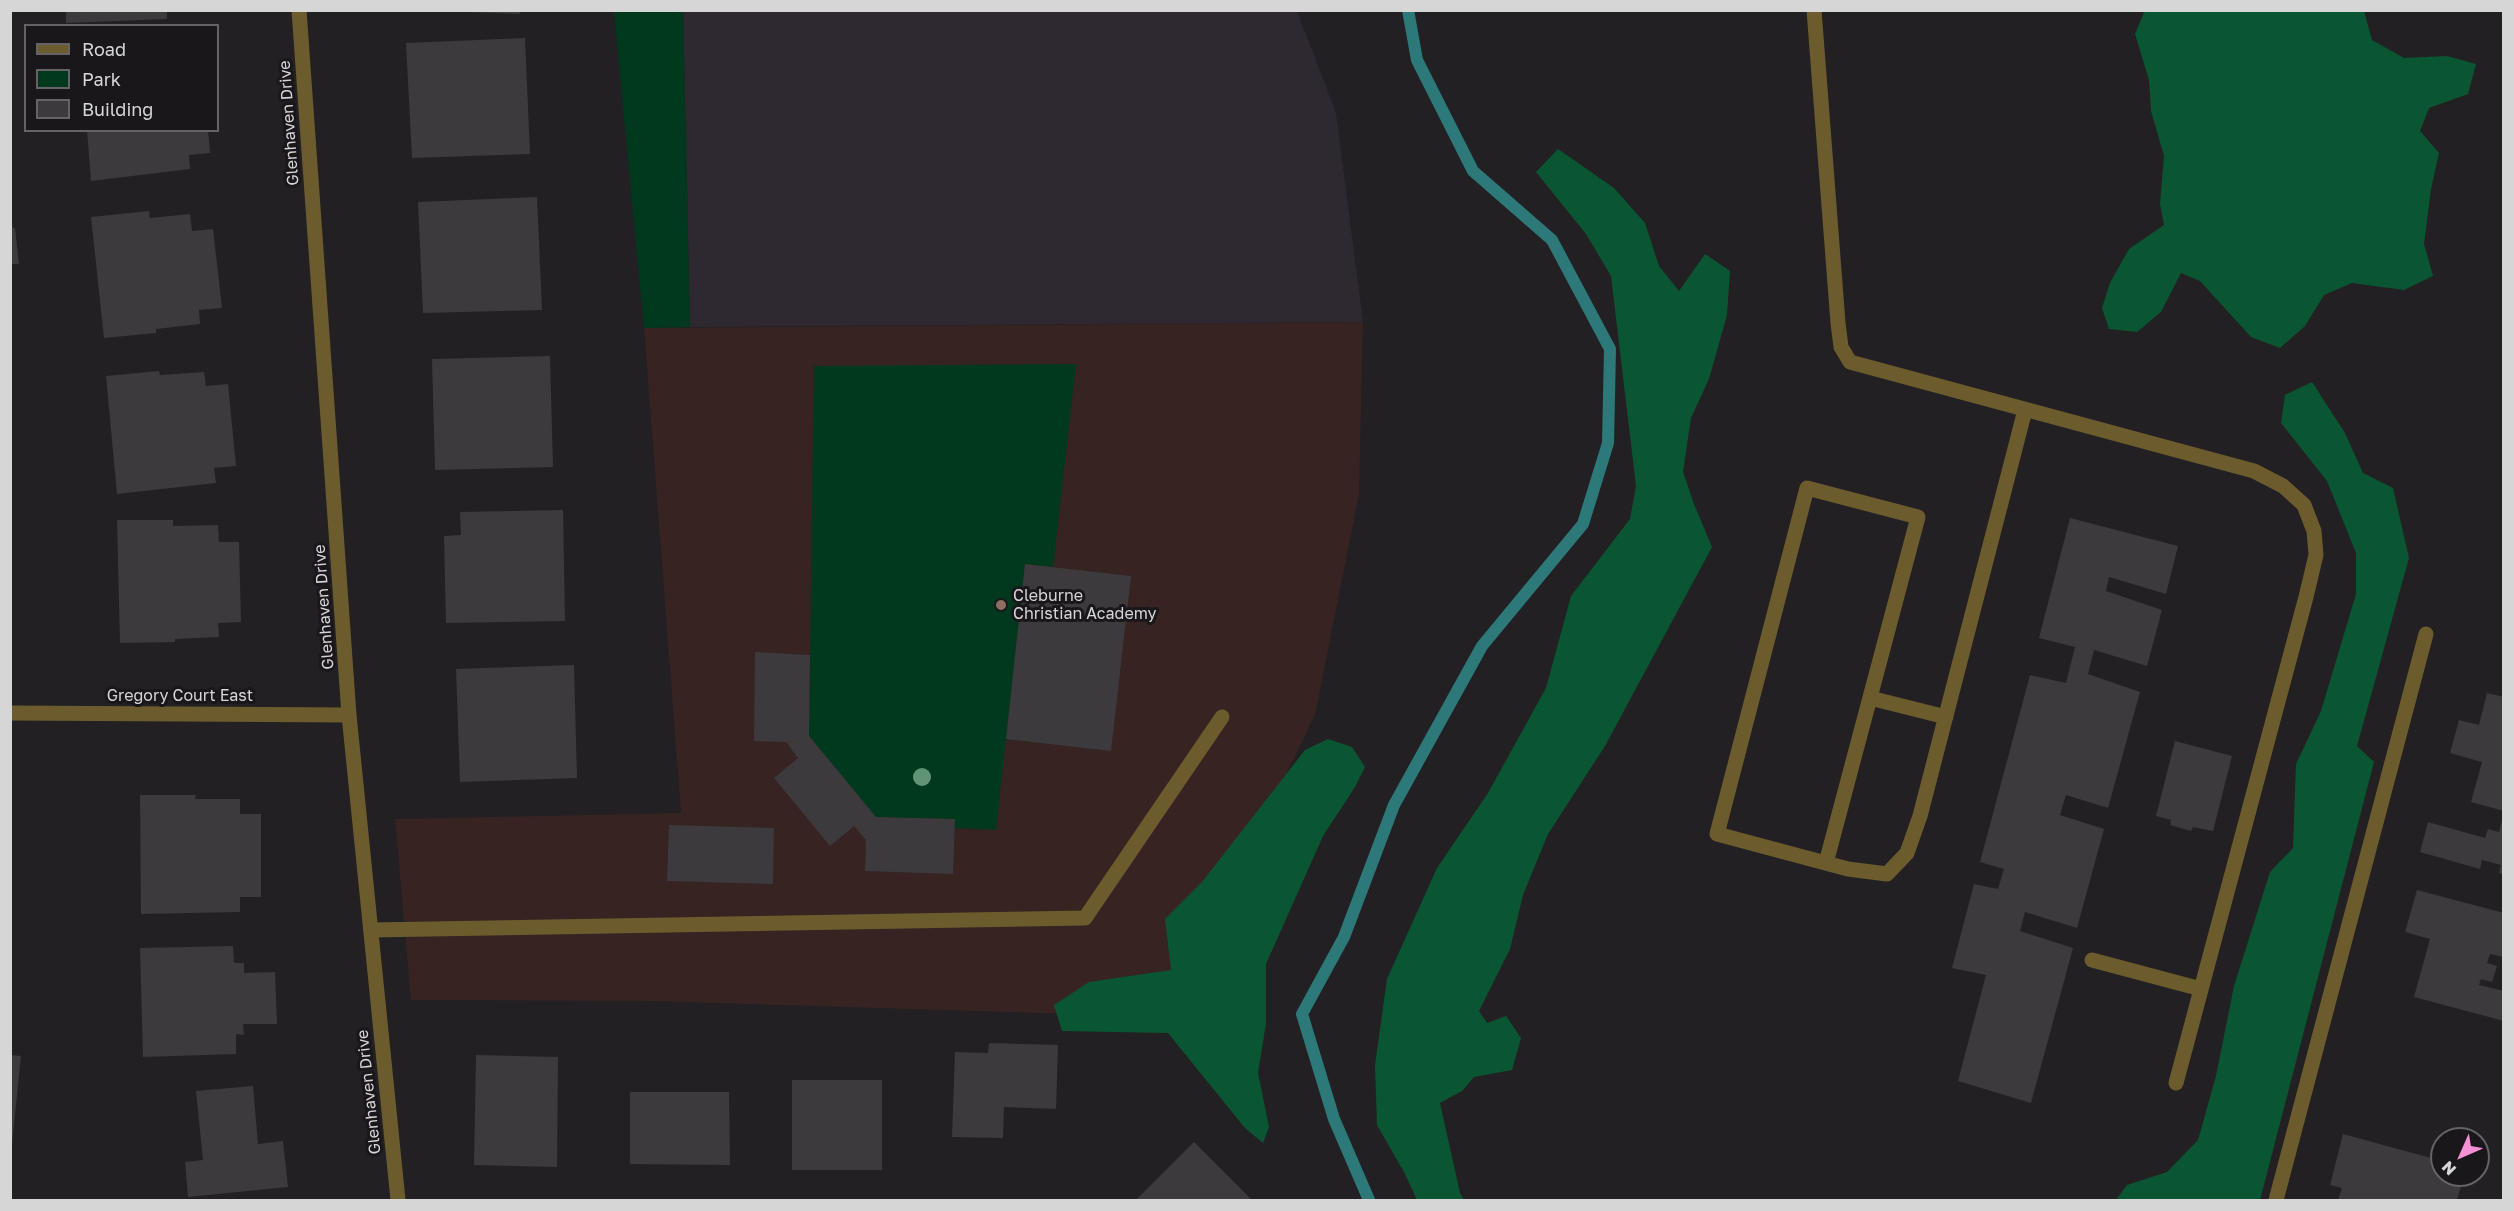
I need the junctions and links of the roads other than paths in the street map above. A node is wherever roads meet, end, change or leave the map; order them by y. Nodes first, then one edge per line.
1 (299, 10) edge
2 (1814, 10) edge
3 (2025, 410) junction
4 (2426, 634) dead end
5 (1870, 698) junction
6 (10, 713) edge
7 (349, 715) junction
8 (1222, 717) dead end
9 (1946, 717) junction
10 (1827, 863) junction
11 (371, 930) junction
12 (2092, 960) dead end
13 (2201, 989) junction
14 (2176, 1083) dead end
15 (398, 1200) edge
16 (2277, 1200) edge

1 - 7 street, Glenhaven Drive
2 - 3 street
3 - 9 street
3 - 13 street
4 - 16 street
5 - 9 street
5 - 10 street
5 - 10 street
6 - 7 street, Gregory Court East
7 - 11 street, Glenhaven Drive
8 - 11 street
9 - 10 street
11 - 15 street, Glenhaven Drive
12 - 13 street
13 - 14 street

